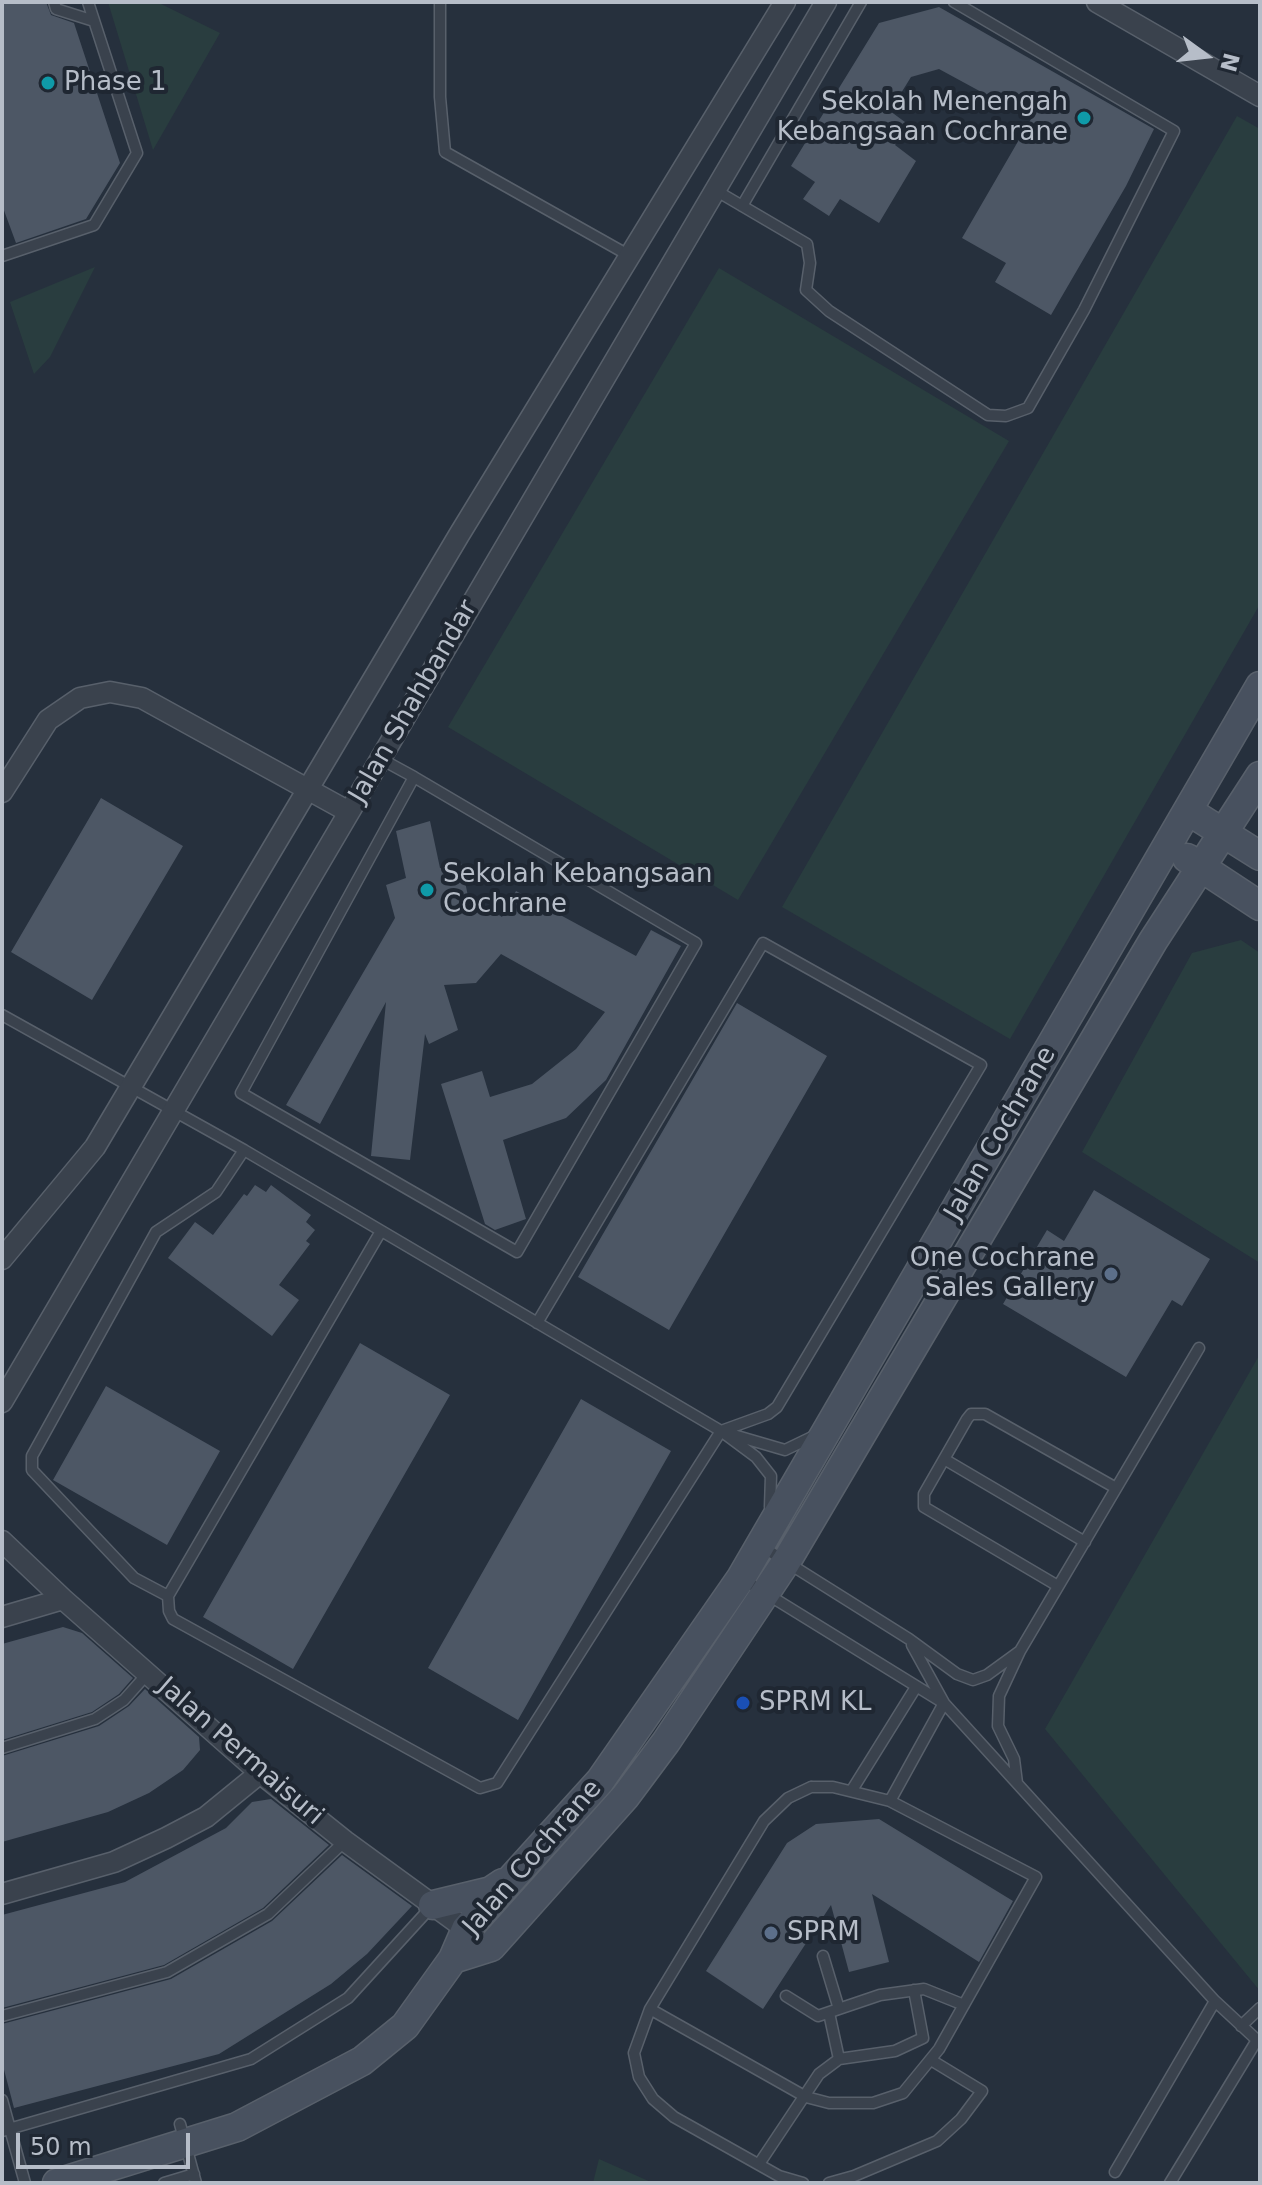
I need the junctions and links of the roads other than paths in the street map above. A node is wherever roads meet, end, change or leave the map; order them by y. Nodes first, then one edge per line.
1 (54, 2) edge
2 (88, 2) edge
3 (440, 2) edge
4 (785, 2) edge
5 (826, 2) edge
6 (861, 2) edge
7 (954, 2) edge
8 (1097, 2) edge
9 (1127, 2) edge
10 (94, 21) junction
11 (1145, 30) junction
12 (1260, 96) edge
13 (715, 190) junction
14 (742, 206) junction
15 (2, 256) edge
16 (630, 256) junction
17 (1260, 686) edge
18 (381, 759) junction
19 (1260, 776) edge
20 (414, 777) junction
21 (307, 788) junction
22 (2, 792) edge
23 (349, 812) junction
24 (1190, 812) junction
25 (1224, 833) junction
26 (1168, 847) junction
27 (1260, 856) edge
28 (1202, 867) junction
29 (1260, 906) edge
30 (2, 1015) edge
31 (131, 1085) junction
32 (174, 1110) junction
33 (244, 1150) junction
34 (381, 1231) junction
35 (2, 1259) edge
36 (537, 1323) junction
37 (1199, 1348) dead end
38 (2, 1402) edge
39 (837, 1419) junction
40 (721, 1431) junction
41 (944, 1459) junction
42 (1116, 1488) junction
43 (2, 1541) edge
44 (1085, 1542) junction
45 (760, 1547) junction
46 (786, 1562) junction
47 (741, 1578) junction
48 (1058, 1586) junction
49 (766, 1594) junction
50 (168, 1596) junction
51 (63, 1599) junction
52 (2, 1617) edge
53 (909, 1639) junction
54 (1020, 1651) junction
55 (148, 1673) junction
56 (916, 1687) junction
57 (944, 1703) junction
58 (2, 1748) edge
59 (260, 1773) junction
60 (1017, 1783) junction
61 (852, 1790) junction
62 (890, 1801) junction
63 (345, 1841) junction
64 (507, 1881) junction
65 (2, 1894) edge
66 (433, 1905) junction
67 (466, 1929) junction
68 (491, 1947) junction
69 (823, 1956) dead end
70 (453, 1959) junction
71 (914, 1990) junction
72 (786, 1996) dead end
73 (1215, 2001) junction
74 (964, 2005) junction
75 (1260, 2008) edge
76 (650, 2009) junction
77 (834, 2011) junction
78 (2, 2016) edge
79 (1241, 2026) junction
80 (839, 2059) junction
81 (931, 2060) junction
82 (806, 2097) junction
83 (2, 2100) edge
84 (6, 2130) edge
85 (182, 2135) junction
86 (759, 2164) junction
87 (1115, 2172) dead end
88 (195, 2178) edge
89 (25, 2183) edge
90 (57, 2183) edge
91 (164, 2183) edge
92 (803, 2183) edge
93 (829, 2183) edge
94 (1170, 2183) edge

1 - 10 lane
2 - 10 lane
3 - 16 lane
4 - 16 street, Jalan Shahbandar
5 - 13 street, Jalan Shahbandar
6 - 14 lane
7 - 14 lane
8 - 11 street
9 - 11 street
10 - 15 lane
11 - 12 street
13 - 14 lane
13 - 18 street, Jalan Shahbandar
16 - 21 street, Jalan Shahbandar
17 - 24 street, Jalan Cochrane
18 - 20 lane
18 - 23 street, Jalan Shahbandar
19 - 25 street, Jalan Cochrane
20 - 20 lane
21 - 22 street
21 - 23 street
21 - 31 street, Jalan Shahbandar
23 - 32 street, Jalan Shahbandar
24 - 25 street
24 - 26 street, Jalan Cochrane
25 - 27 street
25 - 28 street, Jalan Cochrane
26 - 28 street
26 - 39 street, Jalan Cochrane
28 - 29 street
28 - 46 street, Jalan Cochrane
30 - 31 lane
31 - 32 lane
31 - 35 street, Jalan Shahbandar
32 - 33 lane
32 - 38 street, Jalan Shahbandar
33 - 34 lane
33 - 50 lane
34 - 36 lane
34 - 50 lane
36 - 40 lane
36 - 40 lane
37 - 42 lane
39 - 40 lane
39 - 45 street, Jalan Cochrane
40 - 45 lane
40 - 50 lane
41 - 42 lane
41 - 44 lane
41 - 48 lane
42 - 44 lane
43 - 51 street, Jalan Permaisuri
44 - 48 lane
45 - 46 lane
45 - 47 street, Jalan Cochrane
46 - 49 street, Jalan Cochrane
46 - 53 lane
47 - 49 lane
47 - 64 street, Jalan Cochrane
48 - 54 lane
49 - 56 lane
49 - 68 street, Jalan Cochrane
51 - 52 street
51 - 55 street, Jalan Permaisuri
53 - 54 lane
53 - 57 lane
54 - 60 lane
55 - 58 lane
55 - 59 street, Jalan Permaisuri
56 - 57 lane
56 - 61 lane
57 - 60 lane
57 - 62 lane
59 - 63 street, Jalan Permaisuri
59 - 65 street
60 - 73 lane
61 - 62 lane
61 - 76 lane
62 - 74 lane
63 - 66 street, Jalan Permaisuri
63 - 78 lane
64 - 66 street
64 - 67 street, Jalan Cochrane
66 - 67 street, Jalan Permaisuri
66 - 84 lane
67 - 68 street, Jalan Permaisuri
67 - 70 street, Jalan Cochrane
68 - 70 street, Jalan Cochrane
69 - 77 lane
70 - 85 street
71 - 74 lane
71 - 77 lane
71 - 80 lane
72 - 77 lane
73 - 79 lane
73 - 87 lane
74 - 81 lane
75 - 79 lane
76 - 82 lane
76 - 86 lane
77 - 80 lane
79 - 94 lane
80 - 82 lane
81 - 82 lane
81 - 93 lane
82 - 86 lane
83 - 84 lane
84 - 89 lane
85 - 88 lane
85 - 90 street
86 - 92 lane
88 - 91 lane

